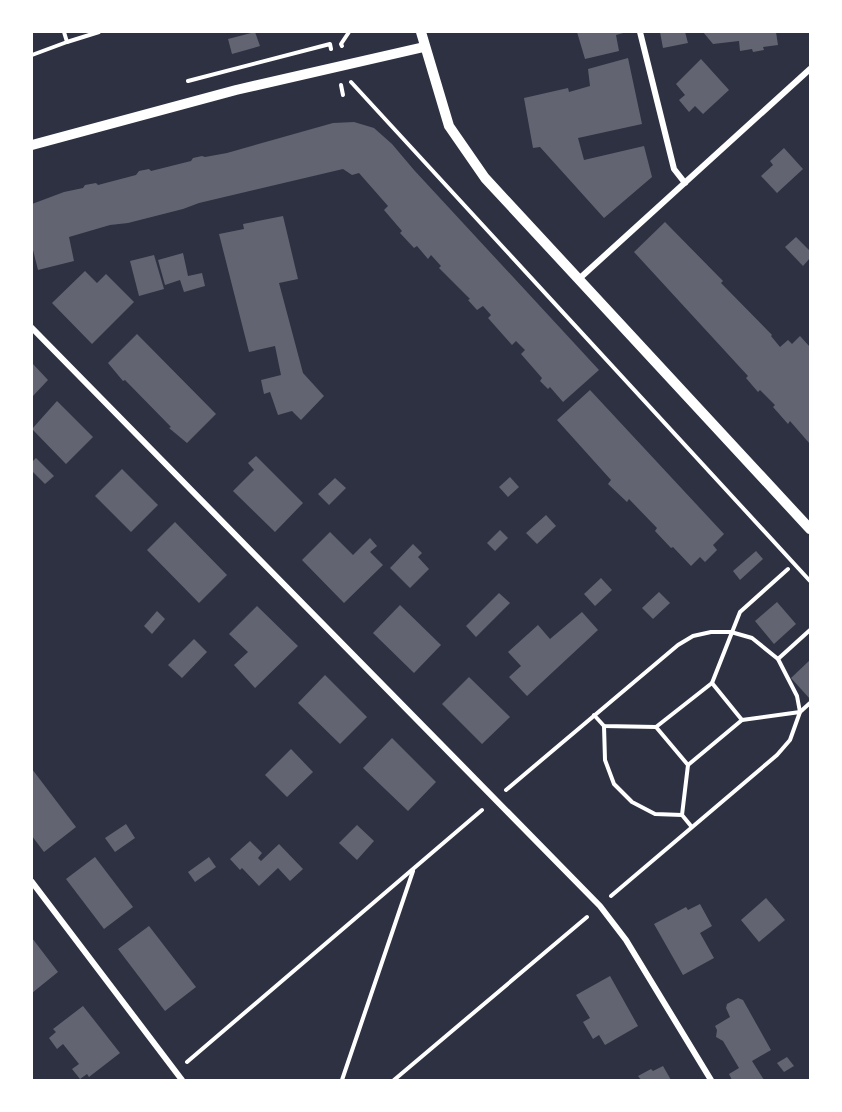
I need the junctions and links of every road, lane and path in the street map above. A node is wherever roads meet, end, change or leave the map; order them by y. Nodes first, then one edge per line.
1 (64, 32) edge
2 (99, 32) edge
3 (349, 32) edge
4 (421, 32) edge
5 (640, 32) edge
6 (67, 42) junction
7 (424, 47) junction
8 (32, 55) edge
9 (346, 64) junction
10 (810, 69) edge
11 (32, 145) edge
12 (685, 183) junction
13 (580, 278) junction
14 (32, 328) edge
15 (810, 529) edge
16 (788, 569) dead end
17 (810, 581) edge
18 (810, 630) edge
19 (778, 659) dead end
20 (712, 683) junction
21 (810, 703) edge
22 (594, 715) dead end
23 (742, 720) junction
24 (604, 726) junction
25 (656, 727) junction
26 (687, 765) junction
27 (682, 815) junction
28 (692, 826) dead end
29 (413, 869) dead end
30 (32, 882) edge
31 (182, 1080) edge
32 (342, 1080) edge
33 (711, 1080) edge

1 - 6 path
2 - 6 path
3 - 9 path
4 - 7 street
5 - 12 street
6 - 8 path
7 - 9 street
7 - 13 street
9 - 11 street
9 - 17 path
10 - 12 street
12 - 13 street
13 - 15 street
14 - 33 street
16 - 20 path
18 - 19 path
20 - 23 path
20 - 25 path
21 - 23 path
22 - 24 path
23 - 26 path
24 - 25 path
24 - 27 path
25 - 26 path
26 - 27 path
27 - 28 path
29 - 32 path
30 - 31 street

